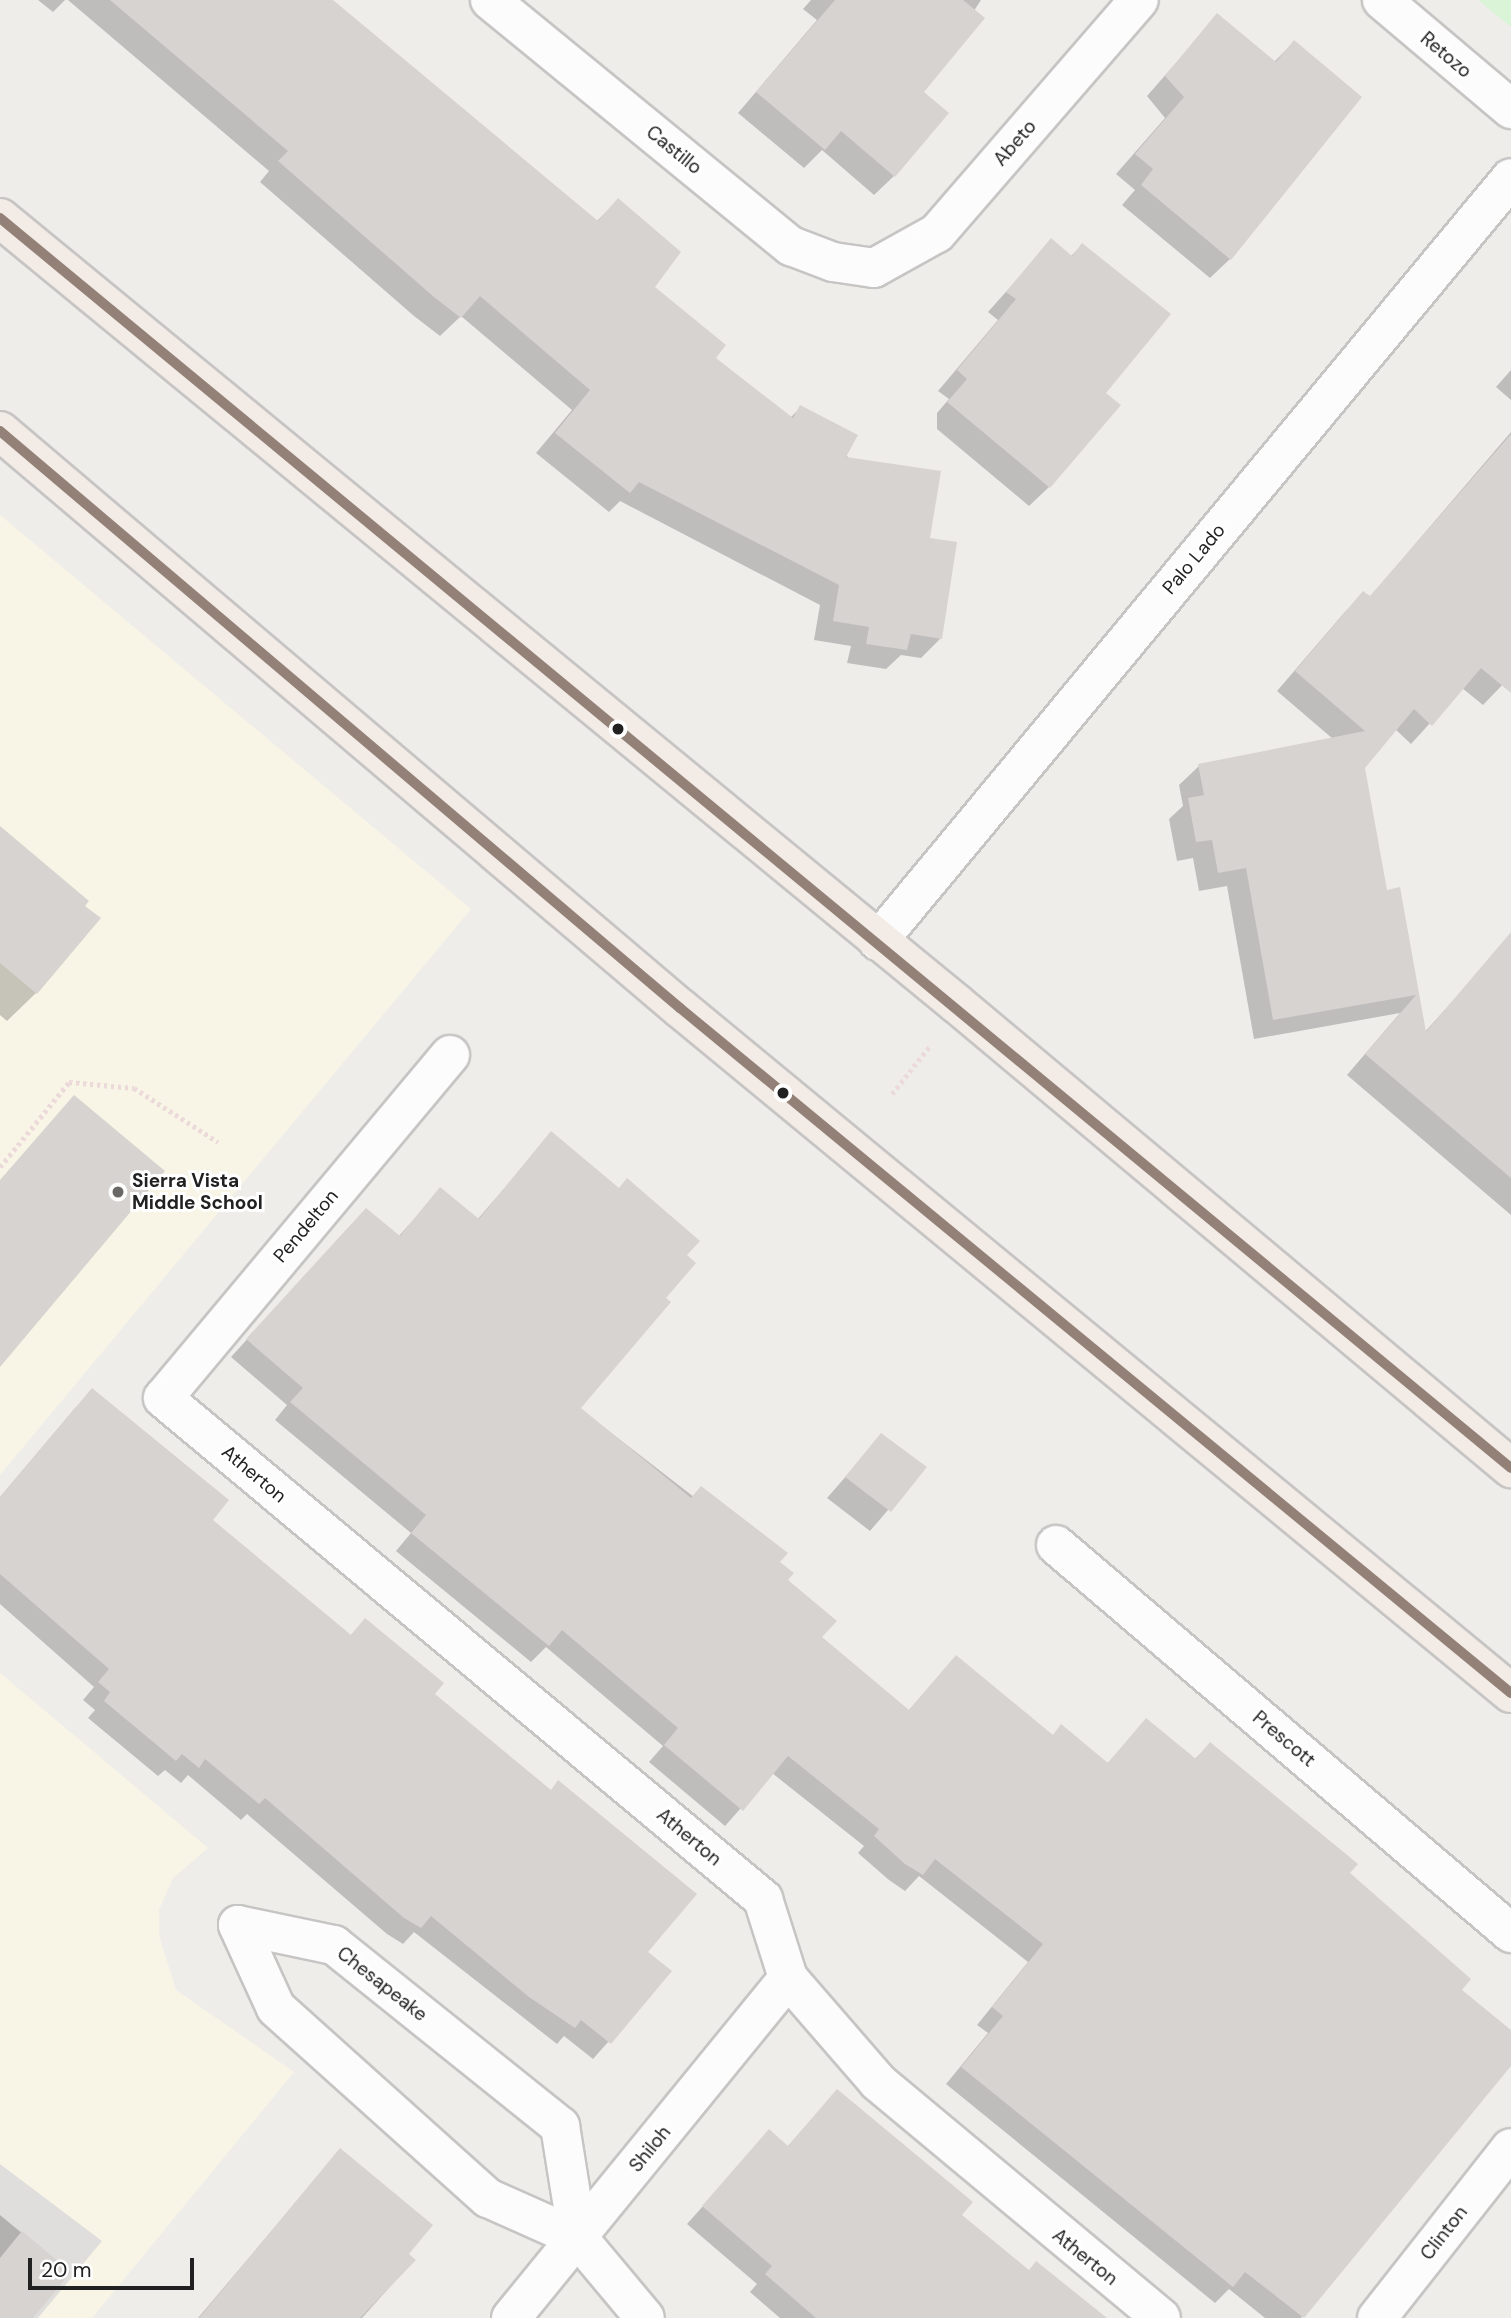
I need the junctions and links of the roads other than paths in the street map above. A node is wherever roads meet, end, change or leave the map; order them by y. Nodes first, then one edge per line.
1 (490, 0) edge
2 (1139, 0) edge
3 (1382, 0) edge
4 (1511, 109) edge
5 (1511, 178) edge
6 (0, 218) edge
7 (874, 268) joint
8 (0, 430) edge
9 (878, 940) junction
10 (450, 1055) dead end
11 (163, 1398) joint
12 (1511, 1468) edge
13 (1056, 1545) dead end
14 (1511, 1693) edge
15 (1511, 1933) edge
16 (788, 1978) junction
17 (1511, 2148) edge
18 (578, 2238) junction
19 (511, 2318) edge
20 (645, 2318) edge
21 (1161, 2318) edge
22 (1377, 2318) edge

1 - 7 street, Castillo
2 - 7 street, Abeto
3 - 4 street, Retozo
5 - 9 street, Palo Lado
6 - 9 main road
8 - 14 main road
9 - 12 main road
10 - 11 street, Pendelton
11 - 16 street, Atherton
13 - 15 street, Prescott
16 - 18 street, Shiloh
16 - 21 street, Atherton
17 - 22 street, Clinton
18 - 18 street, Chesapeake
18 - 19 street, Shiloh
18 - 20 street, Chesapeake

